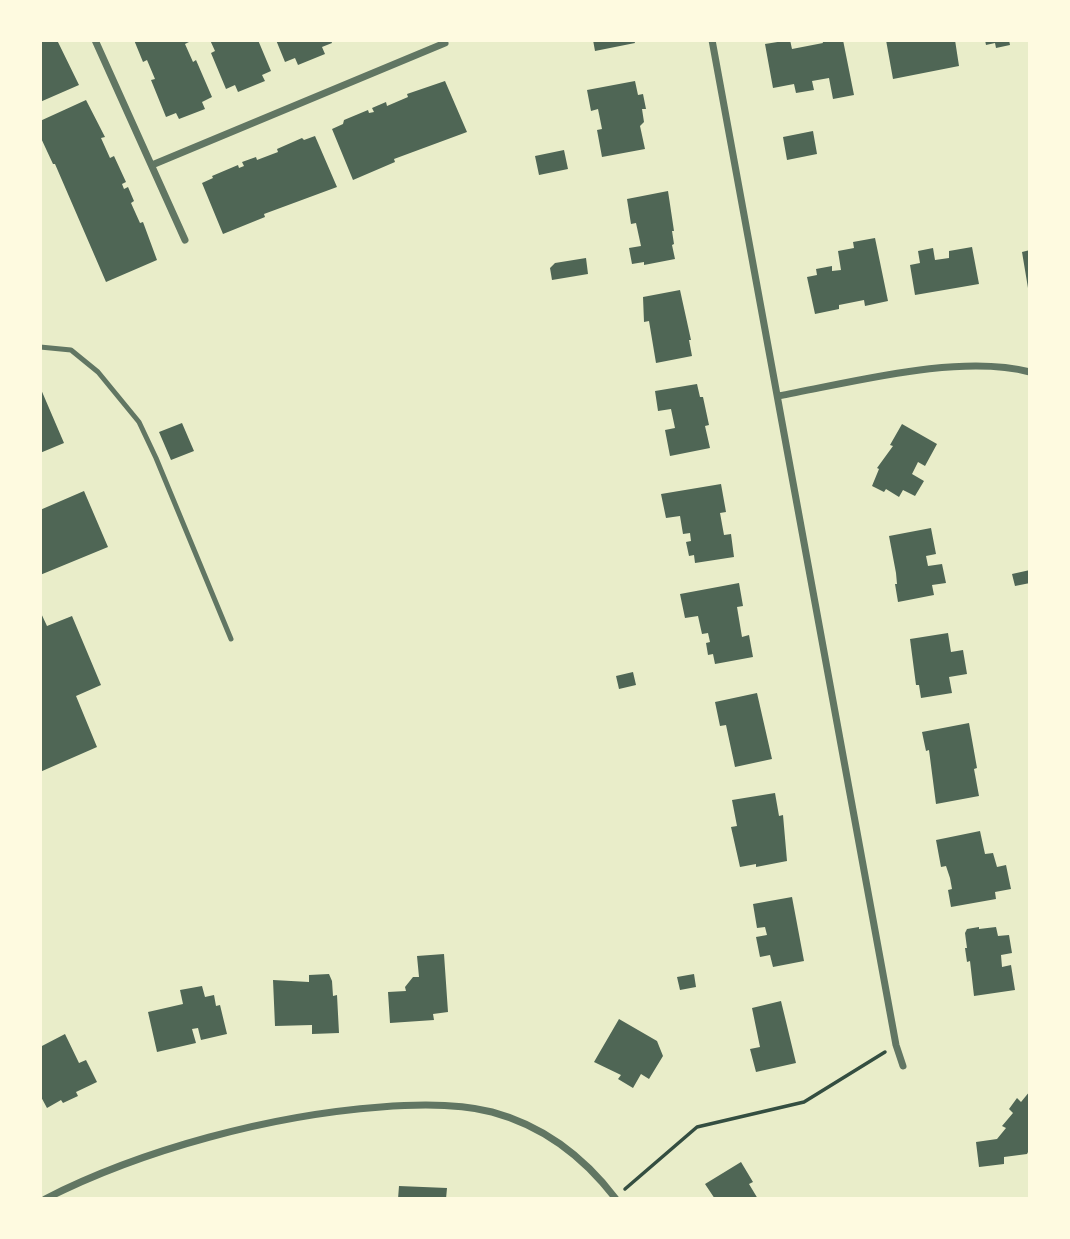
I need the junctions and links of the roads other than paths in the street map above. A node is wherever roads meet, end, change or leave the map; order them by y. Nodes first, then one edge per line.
1 (95, 40) edge
2 (712, 40) edge
3 (445, 43) dead end
4 (152, 164) junction
5 (186, 240) dead end
6 (40, 347) edge
7 (1030, 372) edge
8 (778, 396) junction
9 (231, 639) dead end
10 (903, 1066) dead end
11 (615, 1198) edge
12 (45, 1199) edge

1 - 4 street
2 - 8 street
3 - 4 street
4 - 5 street
6 - 9 lane
7 - 8 street
8 - 10 street
11 - 12 street

